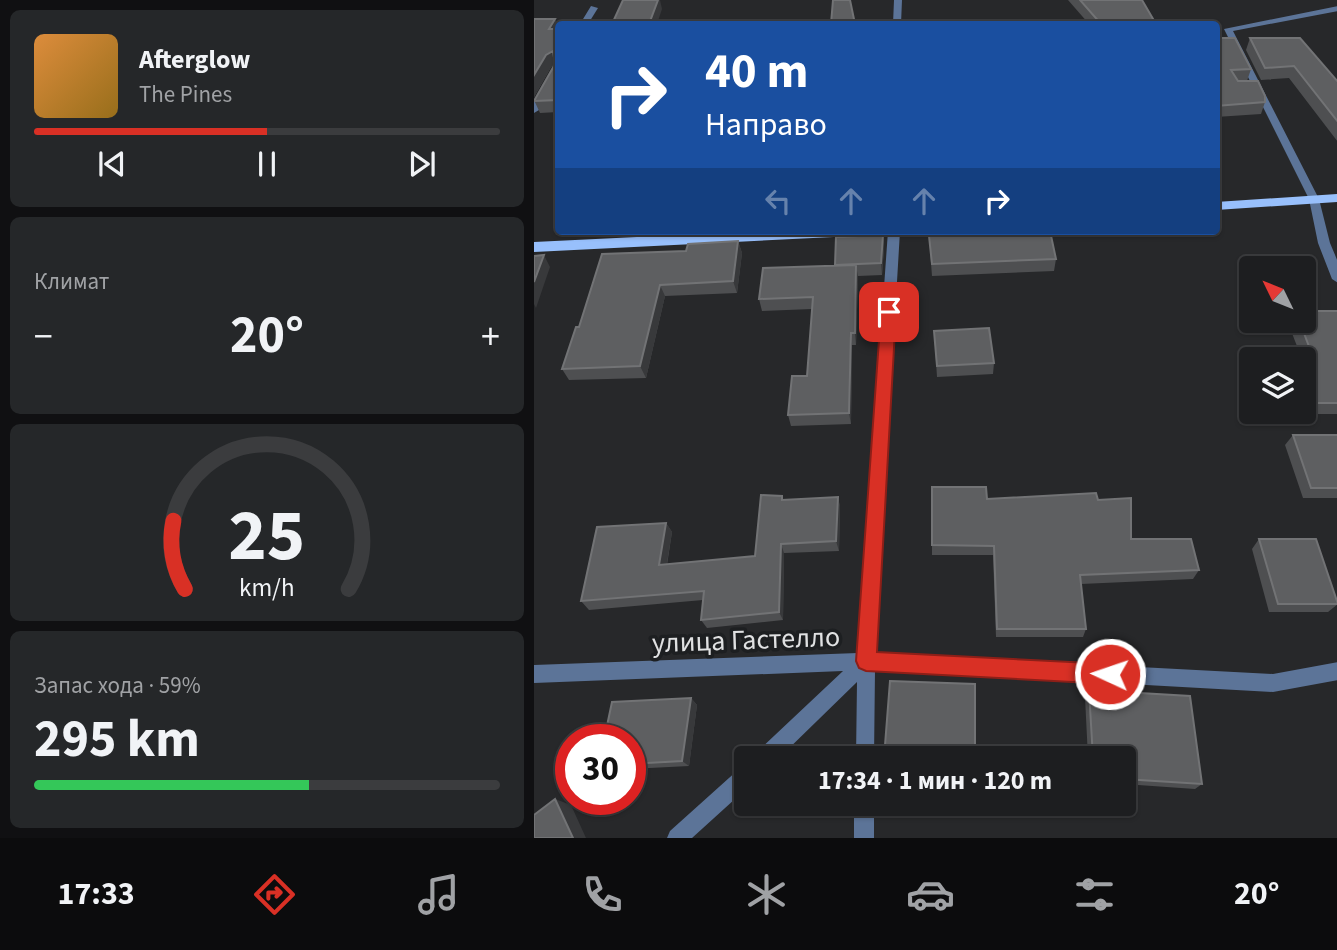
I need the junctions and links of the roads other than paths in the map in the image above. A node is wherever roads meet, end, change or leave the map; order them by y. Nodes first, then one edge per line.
1 (898, 0) edge
2 (594, 8) dead end
3 (1337, 8) edge
4 (586, 21) edge
5 (897, 21) edge
6 (555, 73) edge
7 (534, 110) edge
8 (1337, 198) edge
9 (1314, 200) junction
10 (1220, 206) edge
11 (774, 235) edge
12 (894, 235) edge
13 (534, 247) edge
14 (1337, 279) edge
15 (866, 661) junction
16 (1337, 671) edge
17 (534, 674) edge
18 (777, 746) edge
19 (865, 746) edge
20 (734, 787) edge
21 (864, 816) edge
22 (677, 838) edge
23 (864, 838) edge

1 - 5 street
2 - 4 street
3 - 9 street
6 - 7 street
8 - 9 main road
9 - 10 main road
9 - 14 street
11 - 13 main road
12 - 15 street
15 - 16 street, улица Гастелло
15 - 17 street, улица Гастелло
15 - 18 street
15 - 19 street
20 - 22 street
21 - 23 street

